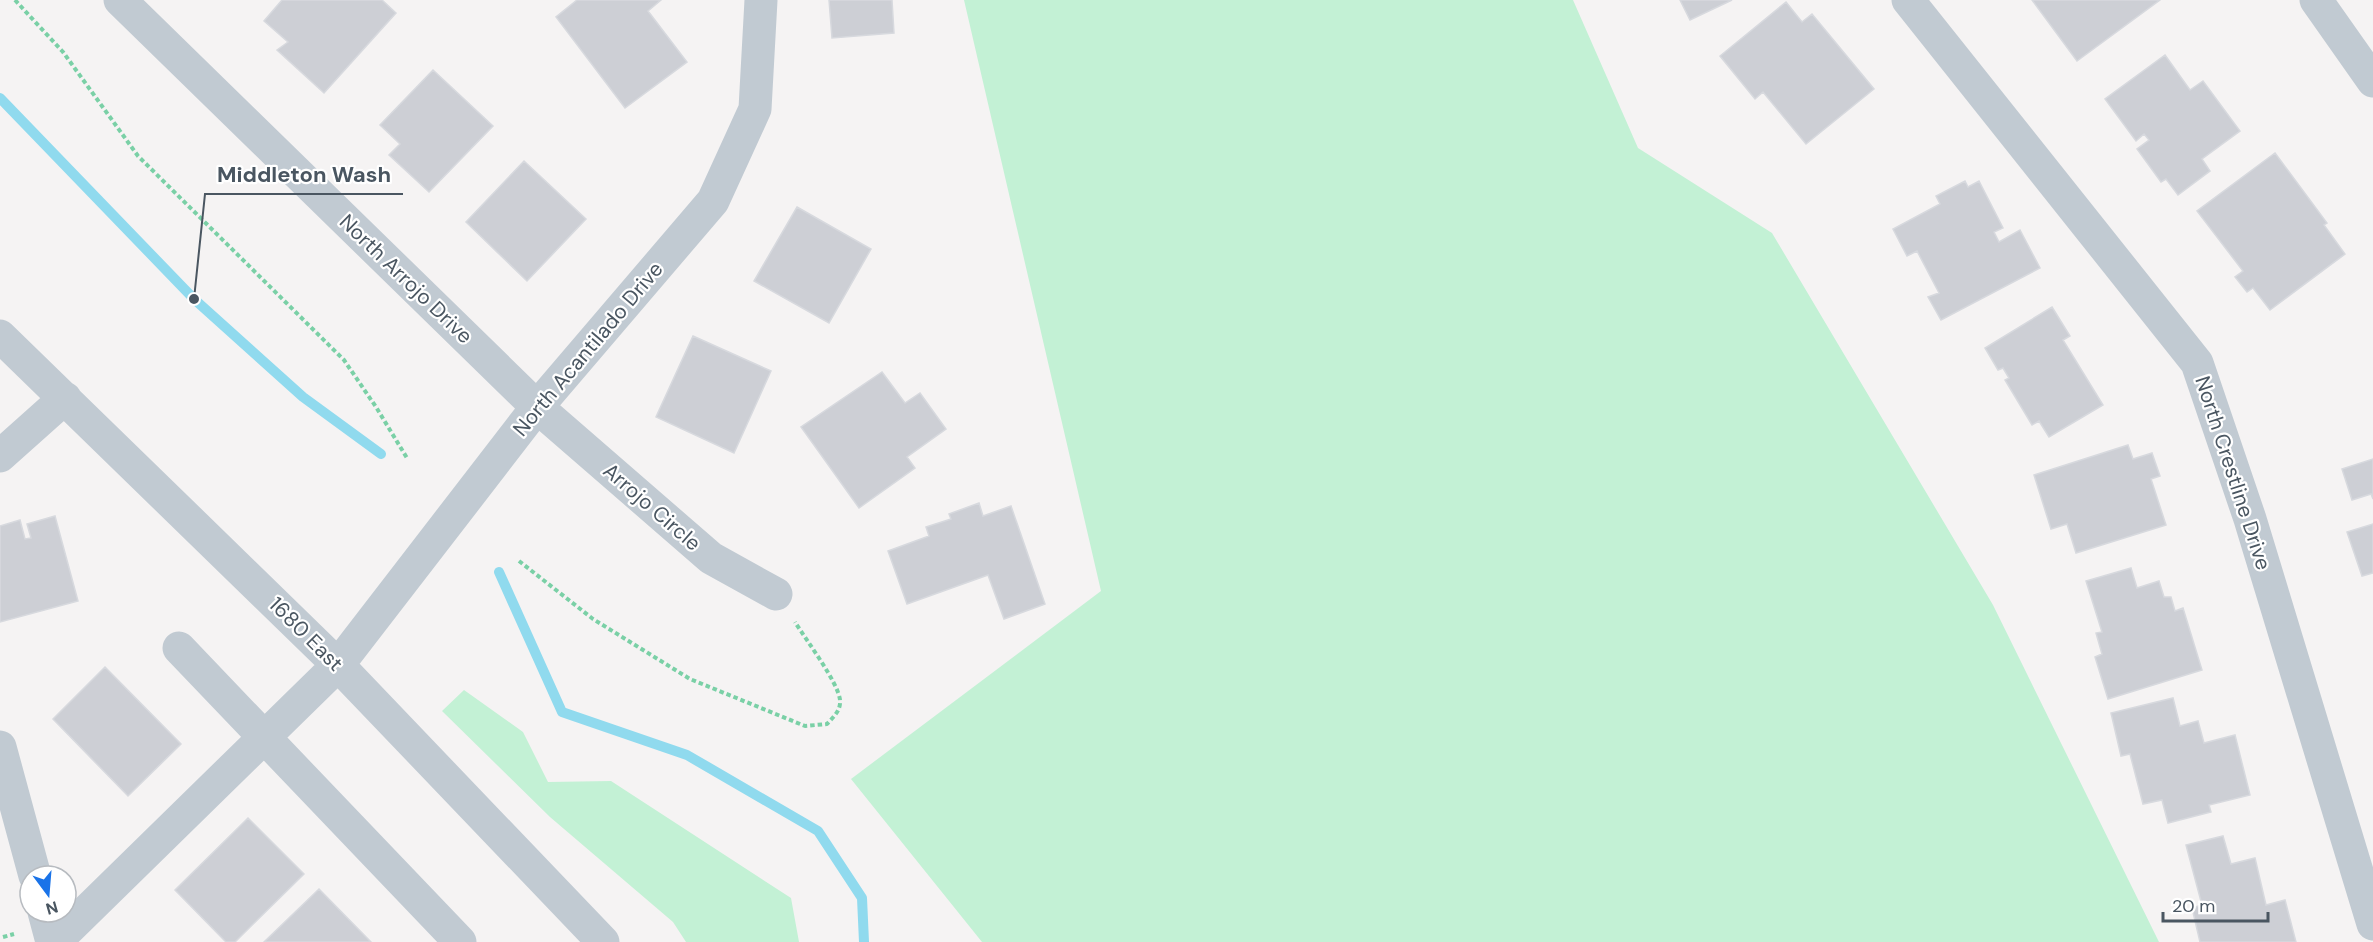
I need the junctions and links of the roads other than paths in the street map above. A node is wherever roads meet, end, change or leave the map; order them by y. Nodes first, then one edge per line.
1 (120, 0) edge
2 (761, 0) edge
3 (1908, 0) edge
4 (2316, 0) edge
5 (2373, 81) edge
6 (0, 336) edge
7 (65, 398) junction
8 (537, 407) junction
9 (0, 456) edge
10 (776, 594) road end
11 (179, 648) dead end
12 (338, 665) junction
13 (265, 736) junction
14 (0, 747) edge
15 (31, 864) edge
16 (48, 924) edge
17 (2373, 924) edge
18 (54, 942) edge
19 (460, 942) edge
20 (603, 942) edge

1 - 8 street, North Arrojo Drive
2 - 8 street, North Acantilado Drive
3 - 17 street, North Crestline Drive
4 - 5 street
6 - 7 street, 1680 East
7 - 9 street
7 - 12 street, 1680 East
8 - 10 street, Arrojo Circle
8 - 12 street, North Acantilado Drive
11 - 13 street
12 - 13 street, North Acantilado Drive
12 - 20 street, 1680 East
13 - 18 street, North Acantilado Drive
13 - 19 street
14 - 15 street
16 - 18 street

